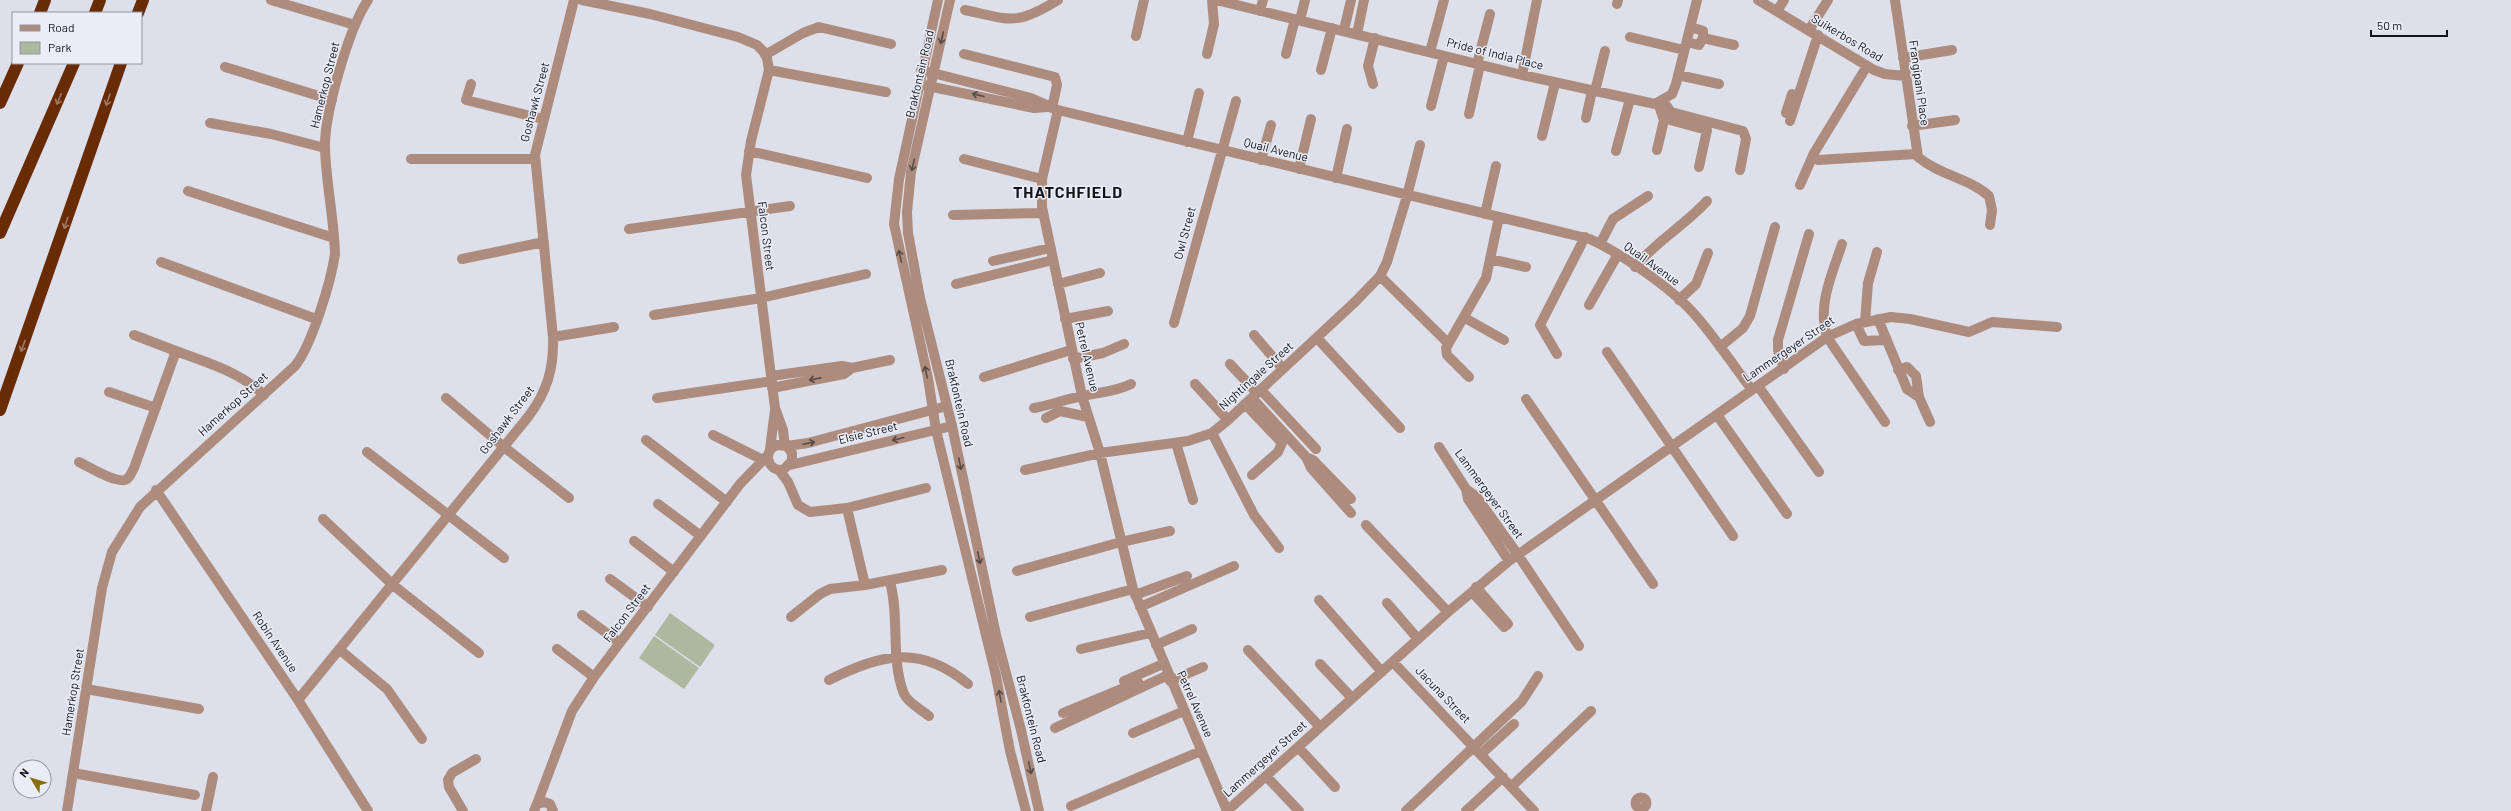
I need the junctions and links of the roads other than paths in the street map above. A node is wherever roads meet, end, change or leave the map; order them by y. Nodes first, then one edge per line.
1 (45, 0) edge
2 (100, 0) edge
3 (143, 0) edge
4 (271, 0) edge
5 (368, 0) edge
6 (574, 0) edge
7 (582, 0) edge
8 (938, 0) edge
9 (950, 0) edge
10 (1058, 0) edge
11 (1144, 0) edge
12 (1212, 0) edge
13 (1216, 0) edge
14 (1263, 0) edge
15 (1305, 0) edge
16 (1351, 0) edge
17 (1358, 0) edge
18 (1364, 0) edge
19 (1444, 0) edge
20 (1537, 0) edge
21 (1697, 0) edge
22 (1758, 0) edge
23 (1784, 0) edge
24 (1828, 0) edge
25 (1895, 0) edge
26 (965, 10) dead end
27 (1260, 11) junction
28 (1777, 11) junction
29 (40, 12) edge
30 (95, 12) edge
31 (138, 12) edge
32 (1490, 14) dead end
33 (1297, 20) junction
34 (355, 25) junction
35 (1690, 27) junction
36 (1332, 28) junction
37 (1350, 32) junction
38 (1813, 33) junction
39 (1136, 36) dead end
40 (1375, 38) junction
41 (1703, 38) junction
42 (1629, 40) dead end
43 (892, 44) dead end
44 (1734, 45) dead end
45 (1685, 49) junction
46 (1952, 50) dead end
47 (1605, 51) dead end
48 (1430, 52) junction
49 (964, 54) dead end
50 (1207, 54) dead end
51 (1286, 54) dead end
52 (765, 55) junction
53 (1444, 56) junction
54 (1903, 58) junction
55 (18, 64) edge
56 (74, 64) edge
57 (121, 64) edge
58 (1481, 65) junction
59 (1867, 66) junction
60 (225, 67) dead end
61 (769, 70) junction
62 (921, 70) junction
63 (1321, 70) dead end
64 (935, 72) junction
65 (1522, 75) junction
66 (1678, 75) junction
67 (1905, 76) junction
68 (1556, 83) junction
69 (471, 84) dead end
70 (918, 84) junction
71 (1373, 84) dead end
72 (1719, 84) dead end
73 (932, 86) junction
74 (1001, 90) junction
75 (1594, 91) junction
76 (886, 92) dead end
77 (1199, 94) dead end
78 (1630, 99) junction
79 (332, 100) junction
80 (997, 100) junction
81 (1236, 101) dead end
82 (1661, 102) junction
83 (0, 103) edge
84 (1478, 104) dead end
85 (1431, 106) dead end
86 (1053, 108) junction
87 (1469, 114) dead end
88 (1671, 116) junction
89 (1788, 117) dead end
90 (1586, 118) dead end
91 (542, 119) junction
92 (1311, 119) dead end
93 (1955, 120) dead end
94 (210, 123) dead end
95 (1271, 125) dead end
96 (1912, 126) junction
97 (1347, 129) dead end
98 (1542, 136) dead end
99 (1187, 142) junction
100 (1420, 145) dead end
101 (325, 148) junction
102 (1221, 150) junction
103 (1616, 150) dead end
104 (749, 151) junction
105 (1917, 156) junction
106 (411, 159) dead end
107 (535, 159) junction
108 (964, 160) dead end
109 (1261, 160) junction
110 (1818, 160) dead end
111 (1848, 164) dead end
112 (1496, 166) dead end
113 (1699, 167) dead end
114 (1299, 169) junction
115 (1740, 170) dead end
116 (867, 178) dead end
117 (1336, 178) junction
118 (1042, 179) junction
119 (1800, 185) dead end
120 (188, 191) dead end
121 (1408, 196) junction
122 (1648, 196) dead end
123 (1707, 201) dead end
124 (790, 206) dead end
125 (750, 212) junction
126 (1043, 214) junction
127 (953, 215) dead end
128 (1491, 215) junction
129 (1990, 225) dead end
130 (1775, 227) dead end
131 (629, 229) dead end
132 (0, 233) edge
133 (1809, 234) dead end
134 (1586, 237) junction
135 (334, 238) junction
136 (544, 242) junction
137 (1600, 244) junction
138 (1842, 244) dead end
139 (1877, 252) dead end
140 (1708, 253) dead end
141 (1051, 254) junction
142 (1618, 254) junction
143 (462, 259) dead end
144 (1490, 259) junction
145 (993, 261) dead end
146 (161, 262) dead end
147 (1482, 267) dead end
148 (1526, 267) dead end
149 (1635, 267) junction
150 (1100, 273) dead end
151 (866, 274) dead end
152 (973, 274) dead end
153 (1380, 276) junction
154 (956, 284) dead end
155 (1058, 284) junction
156 (761, 298) junction
157 (1679, 300) junction
158 (1589, 305) dead end
159 (1108, 311) dead end
160 (654, 315) dead end
161 (1465, 318) junction
162 (316, 319) junction
163 (1065, 319) junction
164 (1878, 320) junction
165 (1174, 323) dead end
166 (1861, 323) junction
167 (614, 327) dead end
168 (2057, 327) dead end
169 (134, 335) dead end
170 (1254, 335) dead end
171 (553, 337) junction
172 (1827, 337) junction
173 (1317, 338) junction
174 (1504, 340) dead end
175 (1885, 340) junction
176 (1448, 342) junction
177 (1124, 344) dead end
178 (1720, 347) junction
179 (176, 351) junction
180 (1607, 352) dead end
181 (1072, 354) junction
182 (1557, 354) dead end
183 (890, 360) dead end
184 (1230, 364) dead end
185 (1283, 369) junction
186 (1784, 369) junction
187 (1898, 370) junction
188 (984, 377) dead end
189 (1469, 377) dead end
190 (772, 382) junction
191 (1131, 384) dead end
192 (1195, 384) dead end
193 (1755, 388) junction
194 (109, 392) dead end
195 (264, 395) junction
196 (1082, 396) junction
197 (1254, 396) junction
198 (1918, 397) junction
199 (446, 398) dead end
200 (657, 398) dead end
201 (1526, 399) dead end
202 (947, 406) junction
203 (156, 408) junction
204 (775, 408) junction
205 (1034, 408) dead end
206 (0, 410) edge
207 (932, 410) junction
208 (1717, 415) junction
209 (1088, 417) junction
210 (1046, 418) dead end
211 (1228, 420) junction
212 (1885, 422) dead end
213 (1930, 422) dead end
214 (952, 426) junction
215 (1400, 428) dead end
216 (936, 430) junction
217 (1212, 432) junction
218 (713, 435) dead end
219 (646, 440) dead end
220 (1176, 443) junction
221 (786, 446) junction
222 (1672, 446) junction
223 (504, 447) junction
224 (1439, 447) dead end
225 (1316, 449) dead end
226 (367, 452) dead end
227 (1100, 453) junction
228 (654, 454) dead end
229 (767, 455) junction
230 (1306, 457) junction
231 (79, 462) dead end
232 (783, 468) junction
233 (1025, 470) dead end
234 (752, 471) junction
235 (1819, 472) dead end
236 (1252, 475) dead end
237 (926, 488) dead end
238 (156, 490) junction
239 (569, 498) dead end
240 (1351, 499) dead end
241 (1193, 500) dead end
242 (1595, 500) junction
243 (658, 504) dead end
244 (725, 504) junction
245 (847, 508) junction
246 (1350, 514) dead end
247 (1787, 514) dead end
248 (448, 517) junction
249 (323, 518) dead end
250 (1366, 525) dead end
251 (1170, 531) dead end
252 (1497, 534) junction
253 (701, 536) junction
254 (1733, 536) dead end
255 (634, 541) dead end
256 (1121, 542) junction
257 (1279, 548) dead end
258 (1518, 555) junction
259 (504, 558) dead end
260 (1509, 561) junction
261 (1234, 566) dead end
262 (942, 570) dead end
263 (1017, 571) dead end
264 (674, 572) junction
265 (1186, 576) dead end
266 (610, 579) dead end
267 (890, 582) junction
268 (1653, 584) dead end
269 (393, 585) junction
270 (864, 585) junction
271 (1474, 590) junction
272 (1134, 592) junction
273 (1319, 600) dead end
274 (1387, 603) dead end
275 (648, 607) junction
276 (1140, 607) junction
277 (1490, 607) dead end
278 (1448, 612) junction
279 (582, 615) dead end
280 (791, 617) dead end
281 (1030, 617) dead end
282 (1192, 629) dead end
283 (1150, 633) junction
284 (1418, 639) junction
285 (620, 643) junction
286 (1156, 645) junction
287 (1579, 646) dead end
288 (557, 649) dead end
289 (340, 650) junction
290 (1081, 650) dead end
291 (1248, 650) dead end
292 (479, 653) dead end
293 (896, 655) junction
294 (1393, 662) junction
295 (1320, 664) dead end
296 (1203, 668) dead end
297 (1382, 672) junction
298 (1167, 673) junction
299 (1538, 676) dead end
300 (594, 677) junction
301 (829, 680) dead end
302 (968, 684) dead end
303 (86, 689) junction
304 (1106, 689) dead end
305 (1352, 698) junction
306 (298, 700) junction
307 (199, 708) dead end
308 (1184, 711) junction
309 (1591, 712) dead end
310 (1063, 713) dead end
311 (929, 716) dead end
312 (1514, 724) dead end
313 (1320, 727) junction
314 (1056, 728) dead end
315 (1134, 733) dead end
316 (422, 739) dead end
317 (1474, 746) junction
318 (1298, 747) junction
319 (1201, 750) junction
320 (1482, 754) junction
321 (476, 759) dead end
322 (73, 774) junction
323 (1266, 776) junction
324 (213, 777) dead end
325 (1503, 777) junction
326 (546, 783) junction
327 (1512, 786) junction
328 (1335, 787) dead end
329 (195, 795) dead end
330 (1071, 806) dead end
331 (536, 808) edge
332 (551, 808) edge
333 (1531, 810) edge
334 (67, 811) edge
335 (206, 811) edge
336 (368, 811) edge
337 (462, 811) edge
338 (1026, 811) edge
339 (1039, 811) edge
340 (1227, 811) edge
341 (1299, 811) edge
342 (1406, 811) edge
343 (1466, 811) edge

1 - 29 highway
2 - 30 highway
3 - 31 highway
4 - 34 street
5 - 34 street, Hamerkop Street
6 - 91 street, Goshawk Street
7 - 52 street
8 - 62 street, Brakfontein Road
9 -> 64 street, Brakfontein Road
10 - 26 street
11 - 39 street
12 - 50 street
13 - 27 street, Pride of India Place
14 - 27 street
15 - 33 street
16 - 37 street
17 - 37 street
18 - 37 street
19 - 48 street
20 - 65 street
21 - 35 street
22 - 28 street, Suikerbos Road
23 - 28 street
24 - 38 street
25 - 54 street, Frangipani Place
27 - 33 street, Pride of India Place
28 - 38 street, Suikerbos Road
32 - 58 street
33 - 36 street, Pride of India Place
33 - 51 street
34 - 79 street, Hamerkop Street
35 - 41 street
35 - 45 street
36 - 37 street, Pride of India Place
36 - 63 street
37 - 40 street, Pride of India Place
38 - 59 street, Suikerbos Road
38 - 89 street
40 - 48 street, Pride of India Place
40 - 71 street
41 - 44 street
41 - 45 street
42 - 45 street
43 - 52 street
45 - 66 street
46 - 54 street
47 - 75 street
48 - 53 street, Pride of India Place
49 - 86 street, Petrel Avenue
52 - 61 street
53 - 58 street, Pride of India Place
53 - 85 street
54 - 67 street, Frangipani Place
55 - 83 highway
56 -> 132 highway
57 -> 206 highway
58 - 65 street, Pride of India Place
58 - 84 street
58 - 87 street
59 - 67 street, Suikerbos Road
59 - 119 street
60 - 79 street
61 - 76 street
61 - 104 street, Falcon Street
62 - 64 street, Quail Avenue
62 - 70 street, Brakfontein Road
64 - 73 street, Brakfontein Road
64 - 74 street, Quail Avenue
65 - 68 street, Pride of India Place
66 - 72 street
66 - 82 street
67 - 96 street, Frangipani Place
68 - 75 street, Pride of India Place
68 - 98 street
69 - 91 street
70 - 73 street, Quail Avenue
207 -> 70 street, Brakfontein Road
80 -> 73 street, Quail Avenue
73 -> 202 street, Brakfontein Road
74 - 80 street
74 - 86 street, Quail Avenue
75 - 78 street, Pride of India Place
75 - 90 street
77 - 99 street
78 - 82 street, Pride of India Place
78 - 103 street
79 - 101 street, Hamerkop Street
80 - 86 street, Quail Avenue
81 - 102 street, Owl Street
82 - 88 street
82 - 88 street
86 - 99 street, Quail Avenue
86 - 118 street, Petrel Avenue
88 - 113 street
88 - 115 street
91 - 107 street, Goshawk Street
92 - 114 street
93 - 96 street
94 - 101 street
95 - 109 street
96 - 105 street, Frangipani Place
97 - 117 street
99 - 102 street, Quail Avenue
100 - 121 street, Nightingale Street
101 - 135 street, Hamerkop Street
102 - 109 street, Quail Avenue
102 - 165 street, Owl Street
104 - 116 street
104 - 125 street, Falcon Street
105 - 110 street
105 - 111 street
105 - 129 street
106 - 107 street
107 - 136 street, Goshawk Street
108 - 118 street
109 - 114 street, Quail Avenue
112 - 128 street
114 - 117 street, Quail Avenue
117 - 121 street, Quail Avenue
118 - 126 street, Petrel Avenue
120 - 135 street
121 - 128 street, Quail Avenue
121 - 153 street, Nightingale Street
122 - 137 street
123 - 149 street
124 - 125 street
125 - 131 street
125 - 156 street, Falcon Street
126 - 127 street
126 - 141 street, Petrel Avenue
128 - 134 street, Quail Avenue
128 - 144 street
128 - 147 street
130 - 178 street
133 - 186 street
134 - 137 street, Quail Avenue
134 - 182 street
135 - 162 street, Hamerkop Street
136 - 143 street
136 - 171 street, Goshawk Street
137 - 142 street, Quail Avenue
138 - 172 street
139 - 166 street
140 - 157 street
141 - 145 street
141 - 152 street
141 - 154 street
141 - 155 street, Petrel Avenue
142 - 149 street, Quail Avenue
142 - 158 street
144 - 148 street
144 - 161 street
146 - 162 street
149 - 157 street, Quail Avenue
150 - 155 street
151 - 156 street
153 - 173 street, Nightingale Street
153 - 176 street
155 - 163 street, Petrel Avenue
156 - 160 street
156 - 190 street, Falcon Street
157 - 178 street, Quail Avenue
159 - 163 street
161 - 174 street
161 - 176 street
162 - 195 street, Hamerkop Street
163 - 181 street, Petrel Avenue
164 - 166 street, Lammergeyer Street
164 - 168 street, Lammergeyer Street
164 - 175 street
166 - 172 street, Lammergeyer Street
166 - 175 street
167 - 171 street
169 - 179 street
170 - 185 street
171 - 223 street, Goshawk Street
172 - 186 street, Lammergeyer Street
172 - 212 street
173 - 185 street, Nightingale Street
173 - 215 street
175 - 187 street
176 - 189 street
177 - 181 street
178 - 193 street, Quail Avenue
179 - 195 street
179 - 203 street
180 - 222 street
181 - 188 street
181 - 196 street, Petrel Avenue
183 - 190 street
184 - 197 street
185 - 197 street, Nightingale Street
186 - 193 street, Lammergeyer Street
187 - 198 street
187 - 198 street
190 - 200 street
190 - 204 street, Falcon Street
191 - 196 street
192 - 211 street
193 - 208 street, Lammergeyer Street
193 - 235 street, Quail Avenue
194 - 203 street
195 - 238 street, Hamerkop Street
196 - 205 street
196 - 209 street, Petrel Avenue
197 - 211 street, Nightingale Street
197 - 225 street
197 - 230 street
197 - 236 street
198 - 213 street
199 - 223 street
201 - 242 street
202 - 207 street, Elsie Street
202 - 214 street, Brakfontein Road
203 - 231 street
204 - 221 street, Falcon Street
204 - 229 street, Falcon Street
207 - 216 street, Brakfontein Road
221 -> 207 street, Elsie Street
208 - 222 street, Lammergeyer Street
208 - 247 street
209 - 210 street
209 - 227 street, Petrel Avenue
211 - 217 street, Nightingale Street
214 - 216 street, Elsie Street
214 -> 339 street, Brakfontein Road
216 -> 232 street, Elsie Street
338 -> 216 street, Brakfontein Road
217 - 220 street, Nightingale Street
217 - 257 street
218 - 229 street
219 - 244 street
220 - 227 street, Nightingale Street
220 - 241 street
221 - 229 street
221 - 232 street
222 - 242 street, Lammergeyer Street
222 - 254 street
223 - 239 street
223 - 248 street, Goshawk Street
224 - 252 street, Lammergeyer Street
226 - 248 street
227 - 233 street, Nightingale Street
227 - 256 street, Petrel Avenue
228 - 244 street
229 - 232 street
229 - 234 street, Falcon Street
230 - 240 street
230 - 246 street
232 - 234 street
232 - 245 street
234 - 244 street, Falcon Street
237 - 245 street
238 - 303 street, Hamerkop Street
238 - 306 street, Robin Avenue
242 - 258 street, Lammergeyer Street
242 - 268 street
243 - 253 street
244 - 253 street, Falcon Street
245 - 270 street
248 - 259 street
248 - 269 street, Goshawk Street
249 - 269 street
250 - 278 street
251 - 256 street
252 - 258 street, Lammergeyer Street
252 - 260 street
253 - 264 street, Falcon Street
255 - 264 street
256 - 263 street
256 - 272 street, Petrel Avenue
258 - 260 street, Lammergeyer Street
258 - 287 street, Lammergeyer Street
260 - 271 street, Lammergeyer Street
261 - 276 street
262 - 267 street
264 - 275 street, Falcon Street
265 - 272 street
266 - 275 street
267 - 270 street
267 - 293 street
269 - 289 street, Goshawk Street
269 - 292 street
270 - 280 street
271 - 277 street
271 - 278 street, Lammergeyer Street
272 - 276 street, Petrel Avenue
272 - 281 street
273 - 297 street
274 - 284 street
275 - 285 street, Falcon Street
276 - 283 street, Petrel Avenue
278 - 284 street, Lammergeyer Street
279 - 285 street
282 - 286 street
283 - 286 street, Petrel Avenue
283 - 290 street
284 - 294 street, Lammergeyer Street
285 - 300 street, Falcon Street
286 - 298 street, Petrel Avenue
288 - 300 street
289 - 306 street, Goshawk Street
289 - 316 street
291 - 313 street, Lammergeyer Street
293 - 301 street
293 - 302 street
293 - 311 street
294 - 297 street, Lammergeyer Street
294 - 317 street, Jacuna Street
295 - 305 street
296 - 298 street
297 - 305 street, Lammergeyer Street
298 - 304 street
298 - 308 street, Petrel Avenue
298 - 310 street
298 - 314 street
299 - 317 street
300 - 326 street, Falcon Street
303 - 307 street
303 - 322 street, Hamerkop Street
305 - 313 street, Lammergeyer Street
306 - 336 street, Robin Avenue
308 - 315 street
308 - 319 street, Petrel Avenue
309 - 327 street
312 - 320 street
313 - 318 street, Lammergeyer Street
317 - 320 street, Jacuna Street
317 - 342 street
318 - 323 street, Lammergeyer Street
318 - 328 street
319 - 330 street
319 - 340 street, Petrel Avenue
320 - 325 street, Jacuna Street
321 - 337 street
322 - 329 street
322 - 334 street, Hamerkop Street
323 - 340 street, Lammergeyer Street
323 - 341 street
324 - 335 street
325 - 327 street, Jacuna Street
325 - 343 street
326 - 331 street, Falcon Street
326 - 332 street
327 - 333 street, Jacuna Street
331 - 332 street

